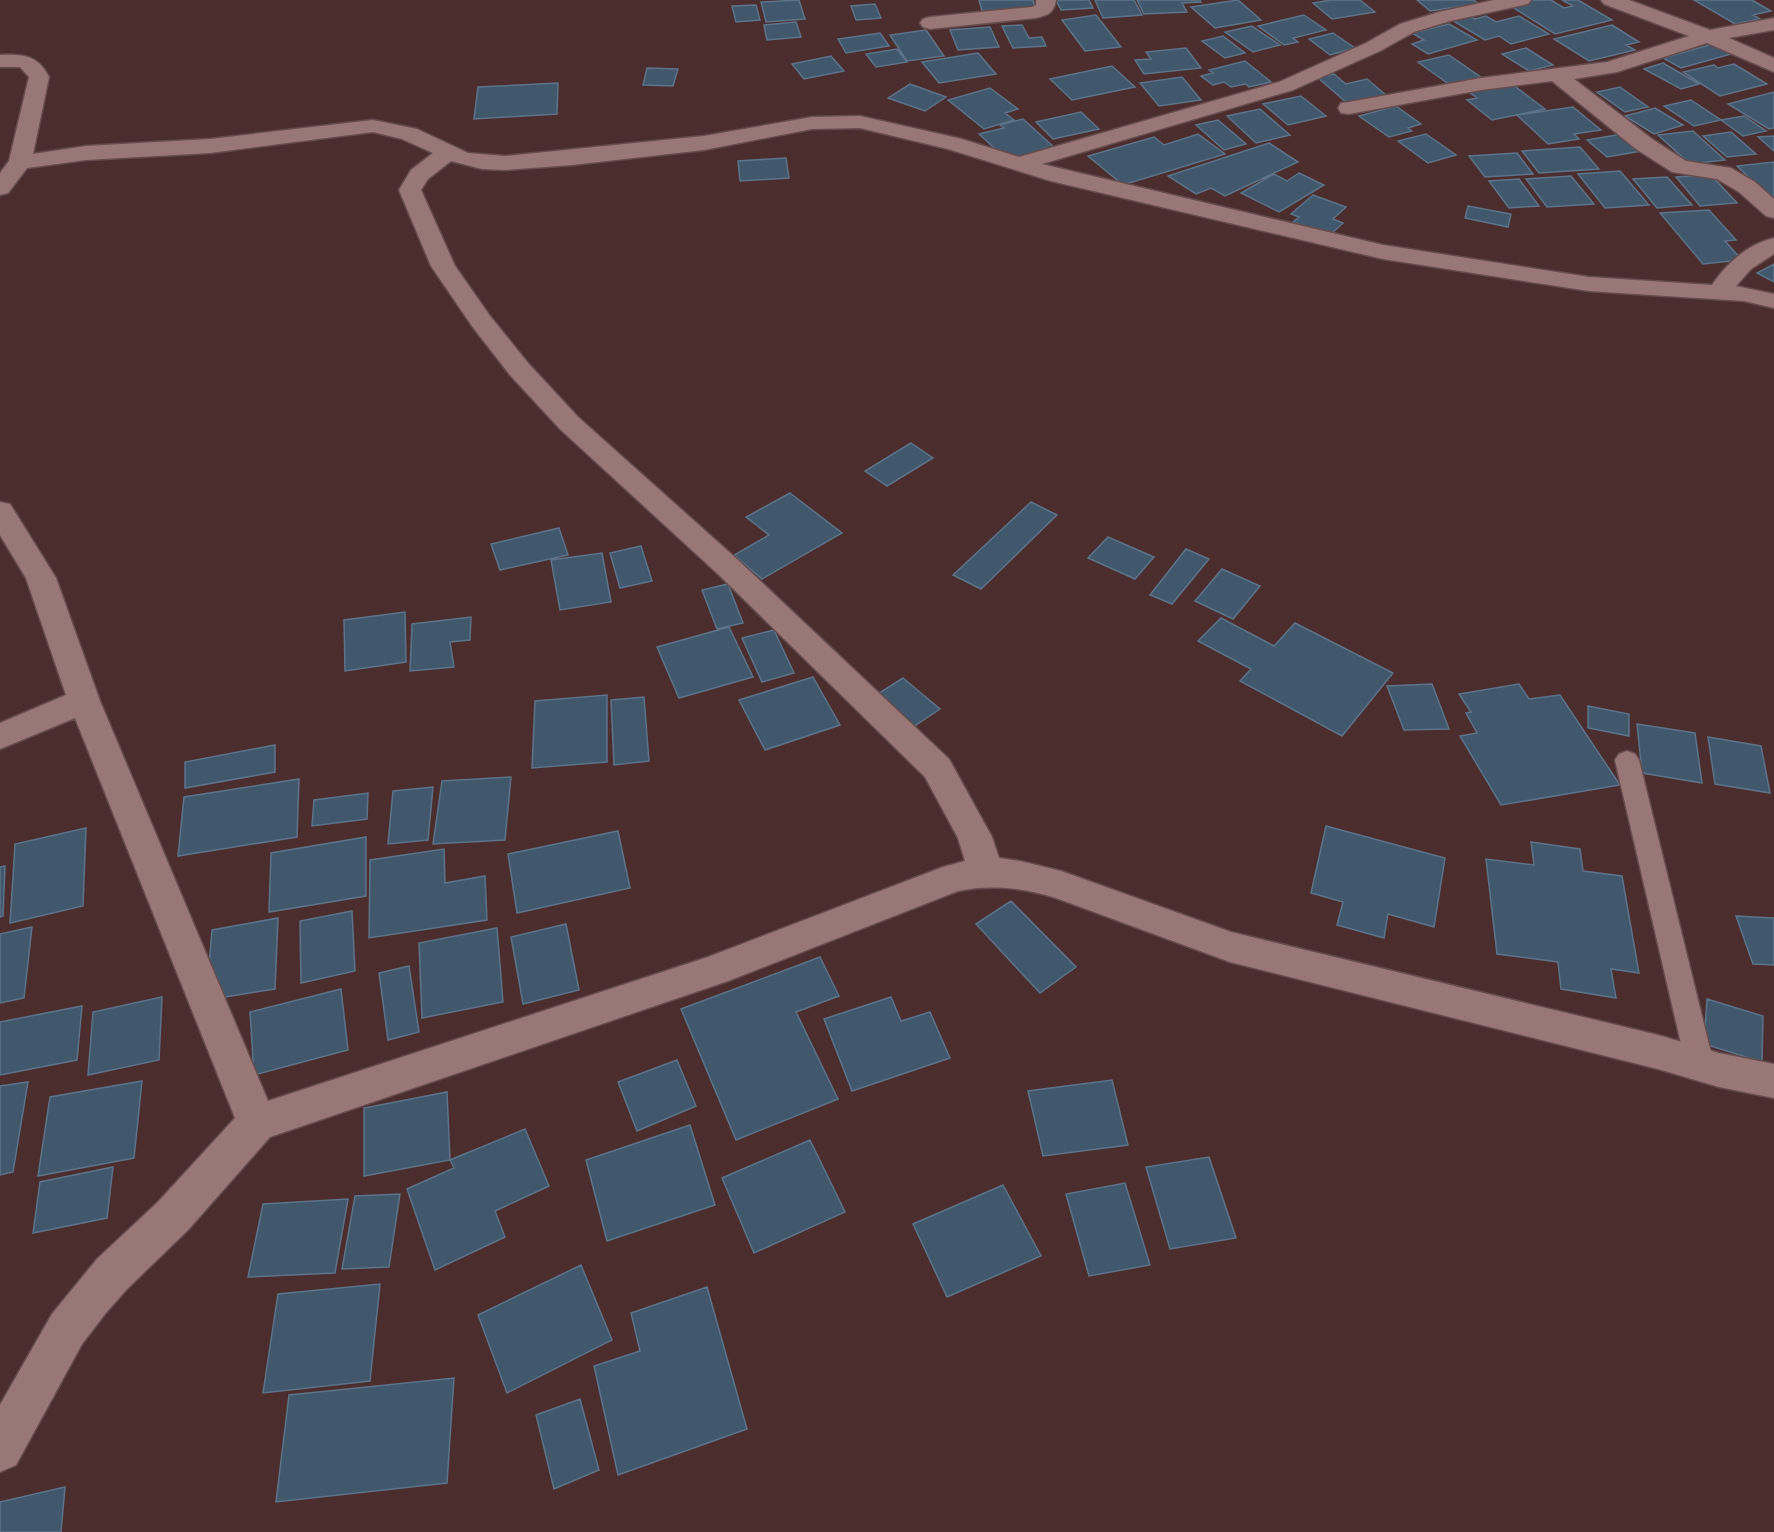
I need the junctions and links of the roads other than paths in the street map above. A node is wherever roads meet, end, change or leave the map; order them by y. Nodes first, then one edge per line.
1 (1046, 0) edge
2 (1521, 0) edge
3 (1611, 0) edge
4 (930, 23) dead end
5 (1774, 24) edge
6 (1708, 36) junction
7 (0, 61) edge
8 (1774, 66) edge
9 (1558, 76) junction
10 (1348, 108) dead end
11 (449, 152) junction
12 (20, 162) junction
13 (1016, 165) junction
14 (0, 188) edge
15 (1774, 211) edge
16 (1774, 245) edge
17 (1720, 292) junction
18 (1774, 301) edge
19 (0, 511) edge
20 (84, 701) junction
21 (0, 737) edge
22 (1627, 760) dead end
23 (985, 870) junction
24 (1700, 1065) junction
25 (1774, 1081) edge
26 (257, 1123) junction
27 (0, 1449) edge

1 - 4 street
2 - 13 street
3 - 6 street
5 - 6 street
6 - 8 street
6 - 9 street
7 - 12 street
9 - 10 street
9 - 15 street
11 - 12 street
11 - 13 street
11 - 23 street
12 - 14 street
13 - 17 street
16 - 17 street
17 - 18 street
19 - 20 street
20 - 21 street
20 - 26 street
22 - 24 lane
23 - 24 street
23 - 26 street
24 - 25 street
26 - 27 street

